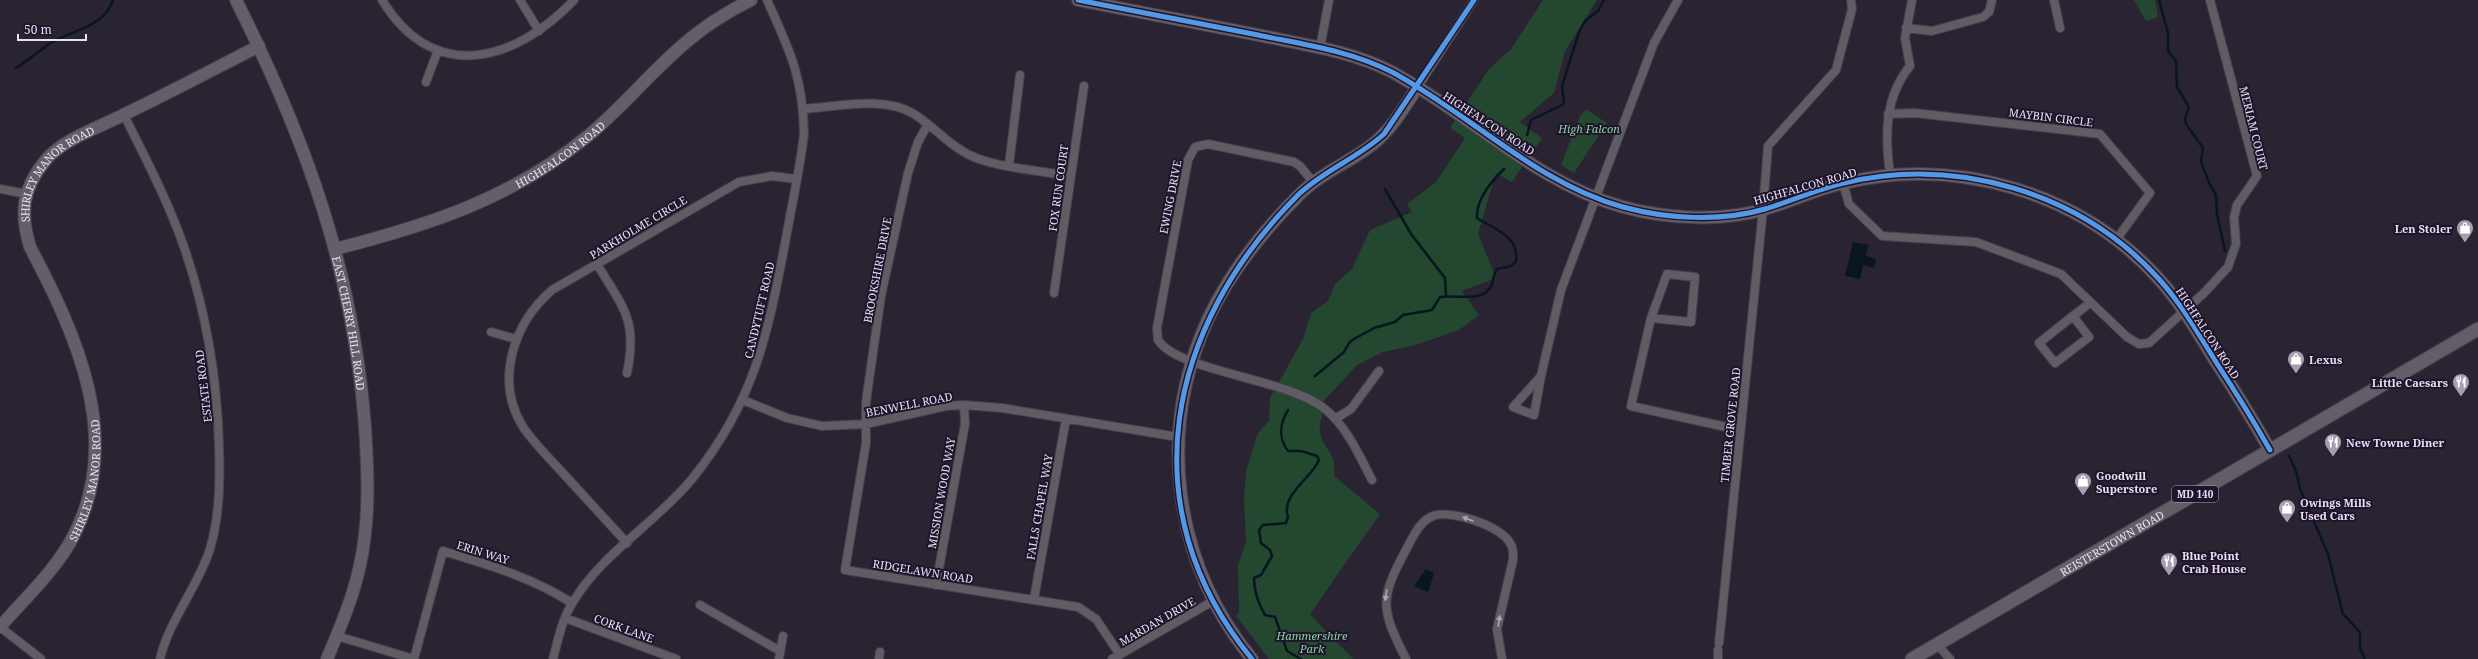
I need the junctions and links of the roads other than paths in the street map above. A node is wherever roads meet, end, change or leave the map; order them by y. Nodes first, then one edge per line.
1 (236, 0) edge
2 (382, 0) edge
3 (520, 0) edge
4 (574, 0) edge
5 (751, 0) edge
6 (766, 0) edge
7 (1078, 0) edge
8 (1329, 0) edge
9 (1474, 0) edge
10 (1678, 0) edge
11 (1851, 0) edge
12 (1912, 0) edge
13 (1992, 0) edge
14 (2054, 0) edge
15 (2210, 0) edge
16 (1906, 28) junction
17 (2060, 28) dead end
18 (539, 31) junction
19 (259, 46) junction
20 (1320, 48) junction
21 (438, 50) junction
22 (1020, 75) dead end
23 (426, 82) dead end
24 (1084, 86) dead end
25 (1417, 88) junction
26 (804, 109) junction
27 (1888, 114) junction
28 (124, 115) junction
29 (928, 124) junction
30 (1009, 165) junction
31 (1890, 175) junction
32 (1071, 176) junction
33 (796, 179) junction
34 (1313, 182) junction
35 (1844, 183) junction
36 (0, 189) edge
37 (27, 194) junction
38 (1597, 198) junction
39 (1763, 209) junction
40 (2116, 240) junction
41 (335, 249) junction
42 (597, 264) junction
43 (1054, 293) dead end
44 (2090, 303) junction
45 (2183, 310) junction
46 (2073, 316) junction
47 (1651, 318) junction
48 (2478, 329) edge
49 (491, 332) dead end
50 (516, 339) junction
51 (1192, 361) junction
52 (1379, 371) dead end
53 (627, 373) dead end
54 (1541, 376) junction
55 (743, 400) junction
56 (964, 405) junction
57 (1335, 418) junction
58 (1066, 419) junction
59 (866, 424) junction
60 (1740, 430) junction
61 (1178, 437) junction
62 (2270, 450) junction
63 (1372, 480) dead end
64 (627, 543) junction
65 (936, 584) junction
66 (1034, 599) junction
67 (1213, 602) junction
68 (572, 603) junction
69 (700, 605) dead end
70 (565, 618) junction
71 (0, 627) edge
72 (337, 636) junction
73 (783, 636) dead end
74 (1937, 644) junction
75 (780, 655) edge
76 (1116, 657) edge
77 (41, 659) edge
78 (160, 659) edge
79 (327, 659) edge
80 (414, 659) edge
81 (553, 659) edge
82 (676, 659) edge
83 (1252, 659) edge
84 (1406, 659) edge
85 (1502, 659) edge
86 (1718, 659) edge
87 (1912, 659) edge
88 (1950, 659) edge

1 - 19 street, EAST CHERRY HILL ROAD
2 - 21 street
3 - 18 street
4 - 18 street
5 - 41 street, HIGHFALCON ROAD
6 - 26 street, CANDYTUFT ROAD
7 - 20 street, HIGHFALCON ROAD
8 - 20 street
9 - 25 street
10 - 38 street
11 - 39 street, TIMBER GROVE ROAD
12 - 16 street
13 - 16 street
14 - 17 street
15 - 45 street, MERIAM COURT
16 - 27 street
18 - 21 street
19 - 28 street, SHIRLEY MANOR ROAD
19 - 41 street, EAST CHERRY HILL ROAD
20 - 25 street, HIGHFALCON ROAD
21 - 23 street
22 - 30 street
24 - 32 street, FOX RUN COURT
25 - 34 street
25 - 38 street, HIGHFALCON ROAD
26 - 29 street
26 - 33 street, CANDYTUFT ROAD
27 - 31 street
27 - 40 street, MAYBIN CIRCLE
28 - 37 street, SHIRLEY MANOR ROAD
28 - 78 street, ESTATE ROAD
29 - 30 street
29 - 59 street, BROOKSHIRE DRIVE
30 - 32 street
31 - 35 street, HIGHFALCON ROAD
31 - 40 street, HIGHFALCON ROAD
32 - 43 street, FOX RUN COURT
33 - 42 street, PARKHOLME CIRCLE
33 - 55 street, CANDYTUFT ROAD
34 - 51 street
34 - 51 street, EWING DRIVE
35 - 39 street, HIGHFALCON ROAD
35 - 44 street, MERIAM COURT
36 - 37 street
37 - 71 street, SHIRLEY MANOR ROAD
38 - 39 street, HIGHFALCON ROAD
38 - 54 street
39 - 60 street, TIMBER GROVE ROAD
40 - 45 street, HIGHFALCON ROAD
41 - 72 street, EAST CHERRY HILL ROAD
42 - 50 street, PARKHOLME CIRCLE
42 - 53 street
44 - 45 street, MERIAM COURT
44 - 46 street
45 - 62 street, HIGHFALCON ROAD
46 - 46 street
47 - 47 street
47 - 60 street
48 - 62 main road, REISTERSTOWN ROAD / MD 140
49 - 50 street
50 - 64 street, PARKHOLME CIRCLE
51 - 57 street
51 - 61 street
52 - 57 street
54 - 54 street
55 - 59 street, BENWELL ROAD
55 - 64 street, CANDYTUFT ROAD
56 - 58 street, BENWELL ROAD
56 - 59 street, BENWELL ROAD
56 - 65 street, MISSION WOOD WAY
57 - 63 street
58 - 61 street, BENWELL ROAD
58 - 66 street, FALLS CHAPEL WAY
59 - 65 street, RIDGELAWN ROAD
60 - 86 street, TIMBER GROVE ROAD
61 - 67 street
62 - 74 main road, REISTERSTOWN ROAD / MD 140
64 - 68 street, CANDYTUFT ROAD
65 - 66 street, RIDGELAWN ROAD
66 - 76 street, RIDGELAWN ROAD
67 - 76 street, MARDAN DRIVE
67 - 83 street
68 - 70 street, CANDYTUFT ROAD
68 - 80 street, ERIN WAY
69 - 75 street
70 - 81 street, CANDYTUFT ROAD
70 - 82 street, CORK LANE
71 - 77 street
72 - 79 street, EAST CHERRY HILL ROAD
72 - 80 street
73 - 75 street
74 - 87 main road, REISTERSTOWN ROAD / MD 140
74 - 88 street
85 -> 84 street

